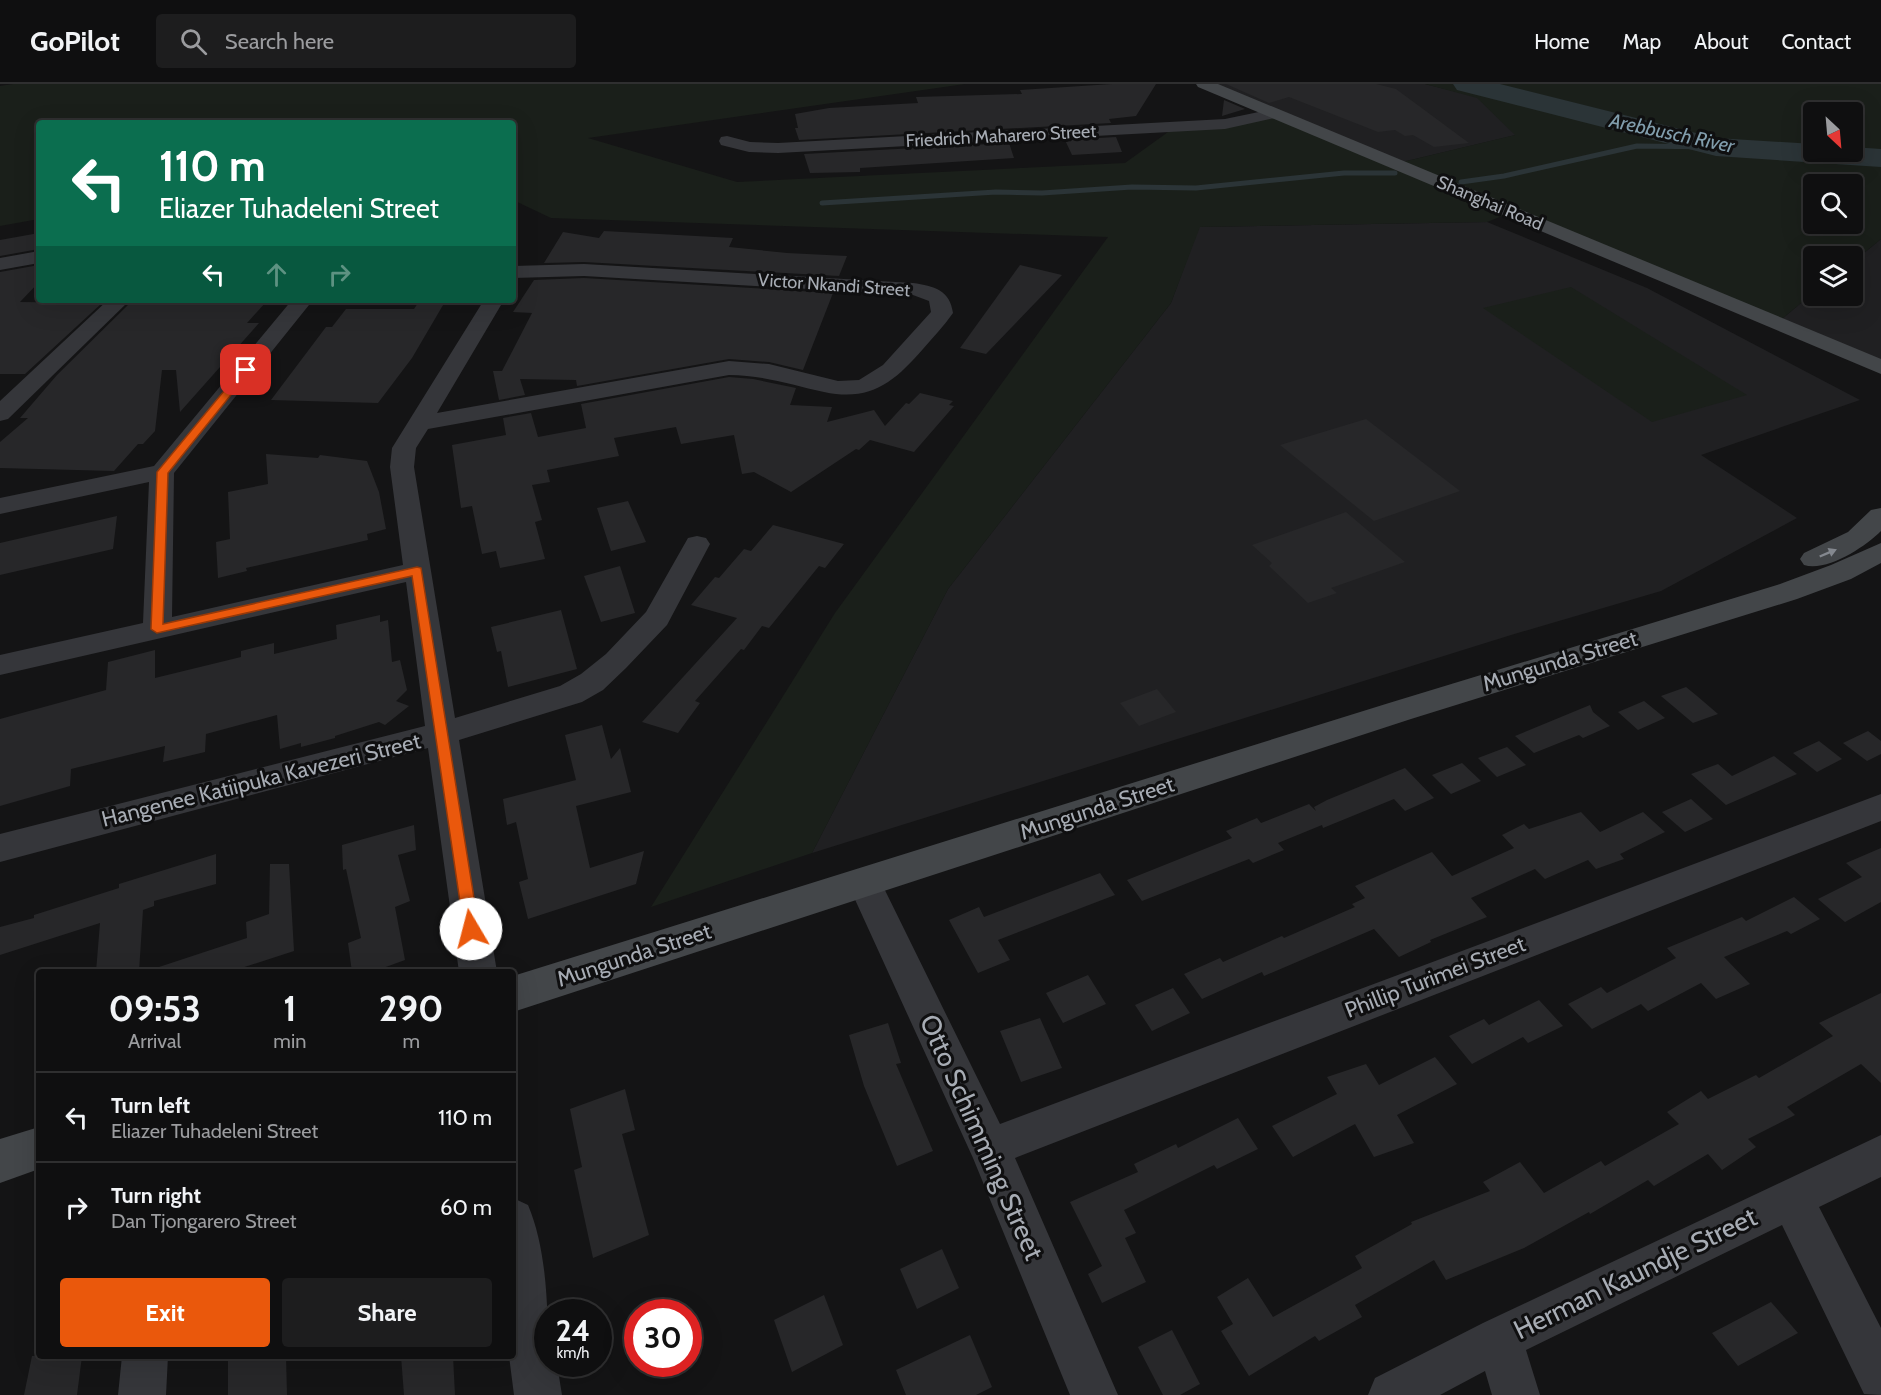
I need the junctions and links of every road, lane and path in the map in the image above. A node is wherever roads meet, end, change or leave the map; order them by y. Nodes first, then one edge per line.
1 (1204, 84) edge
2 (1273, 114) junction
3 (727, 141) dead end
4 (36, 258) edge
5 (0, 264) edge
6 (516, 272) edge
7 (117, 303) edge
8 (301, 303) edge
9 (492, 303) edge
10 (1880, 370) edge
11 (0, 414) edge
12 (420, 423) junction
13 (162, 472) junction
14 (0, 506) edge
15 (1881, 516) edge
16 (697, 544) dead end
17 (1881, 552) edge
18 (417, 571) junction
19 (1681, 624) junction
20 (157, 629) junction
21 (0, 665) edge
22 (443, 733) junction
23 (1881, 807) edge
24 (0, 848) edge
25 (864, 882) junction
26 (478, 969) edge
27 (516, 993) edge
28 (990, 1148) junction
29 (36, 1149) edge
30 (1881, 1155) edge
31 (0, 1161) edge
32 (1791, 1198) junction
33 (516, 1241) edge
34 (1499, 1339) junction
35 (145, 1359) edge
36 (1881, 1377) edge
37 (142, 1395) edge
38 (538, 1395) edge
39 (1094, 1395) edge
40 (1392, 1395) edge
41 (1516, 1395) edge

1 - 2 street, Shanghai Road
2 - 3 street, Friedrich Maharero Street
2 - 10 street, Shanghai Road
4 - 5 street
6 - 12 street, Victor Nkandi Street
7 - 11 street
8 - 13 street
9 - 12 street
12 - 18 street
13 - 14 street
13 - 20 street
19 -> 15 street, Mungunda Street
16 - 22 street, Hangenee Katiipuka Kavezeri Street
17 - 19 street, Mungunda Street
18 - 20 street
18 - 22 street
19 - 25 street, Mungunda Street
20 - 21 street
22 - 24 street, Hangenee Katiipuka Kavezeri Street
22 - 26 street
23 - 28 street, Phillip Turimei Street
25 - 27 street, Mungunda Street
25 - 28 street, Otto Schimming Street
28 - 39 street, Otto Schimming Street
29 - 31 street
30 - 32 street, Herman Kaundje Street
32 - 34 street, Herman Kaundje Street
32 - 36 street
33 - 38 street
34 - 40 street, Herman Kaundje Street
34 - 41 street
35 - 37 street

